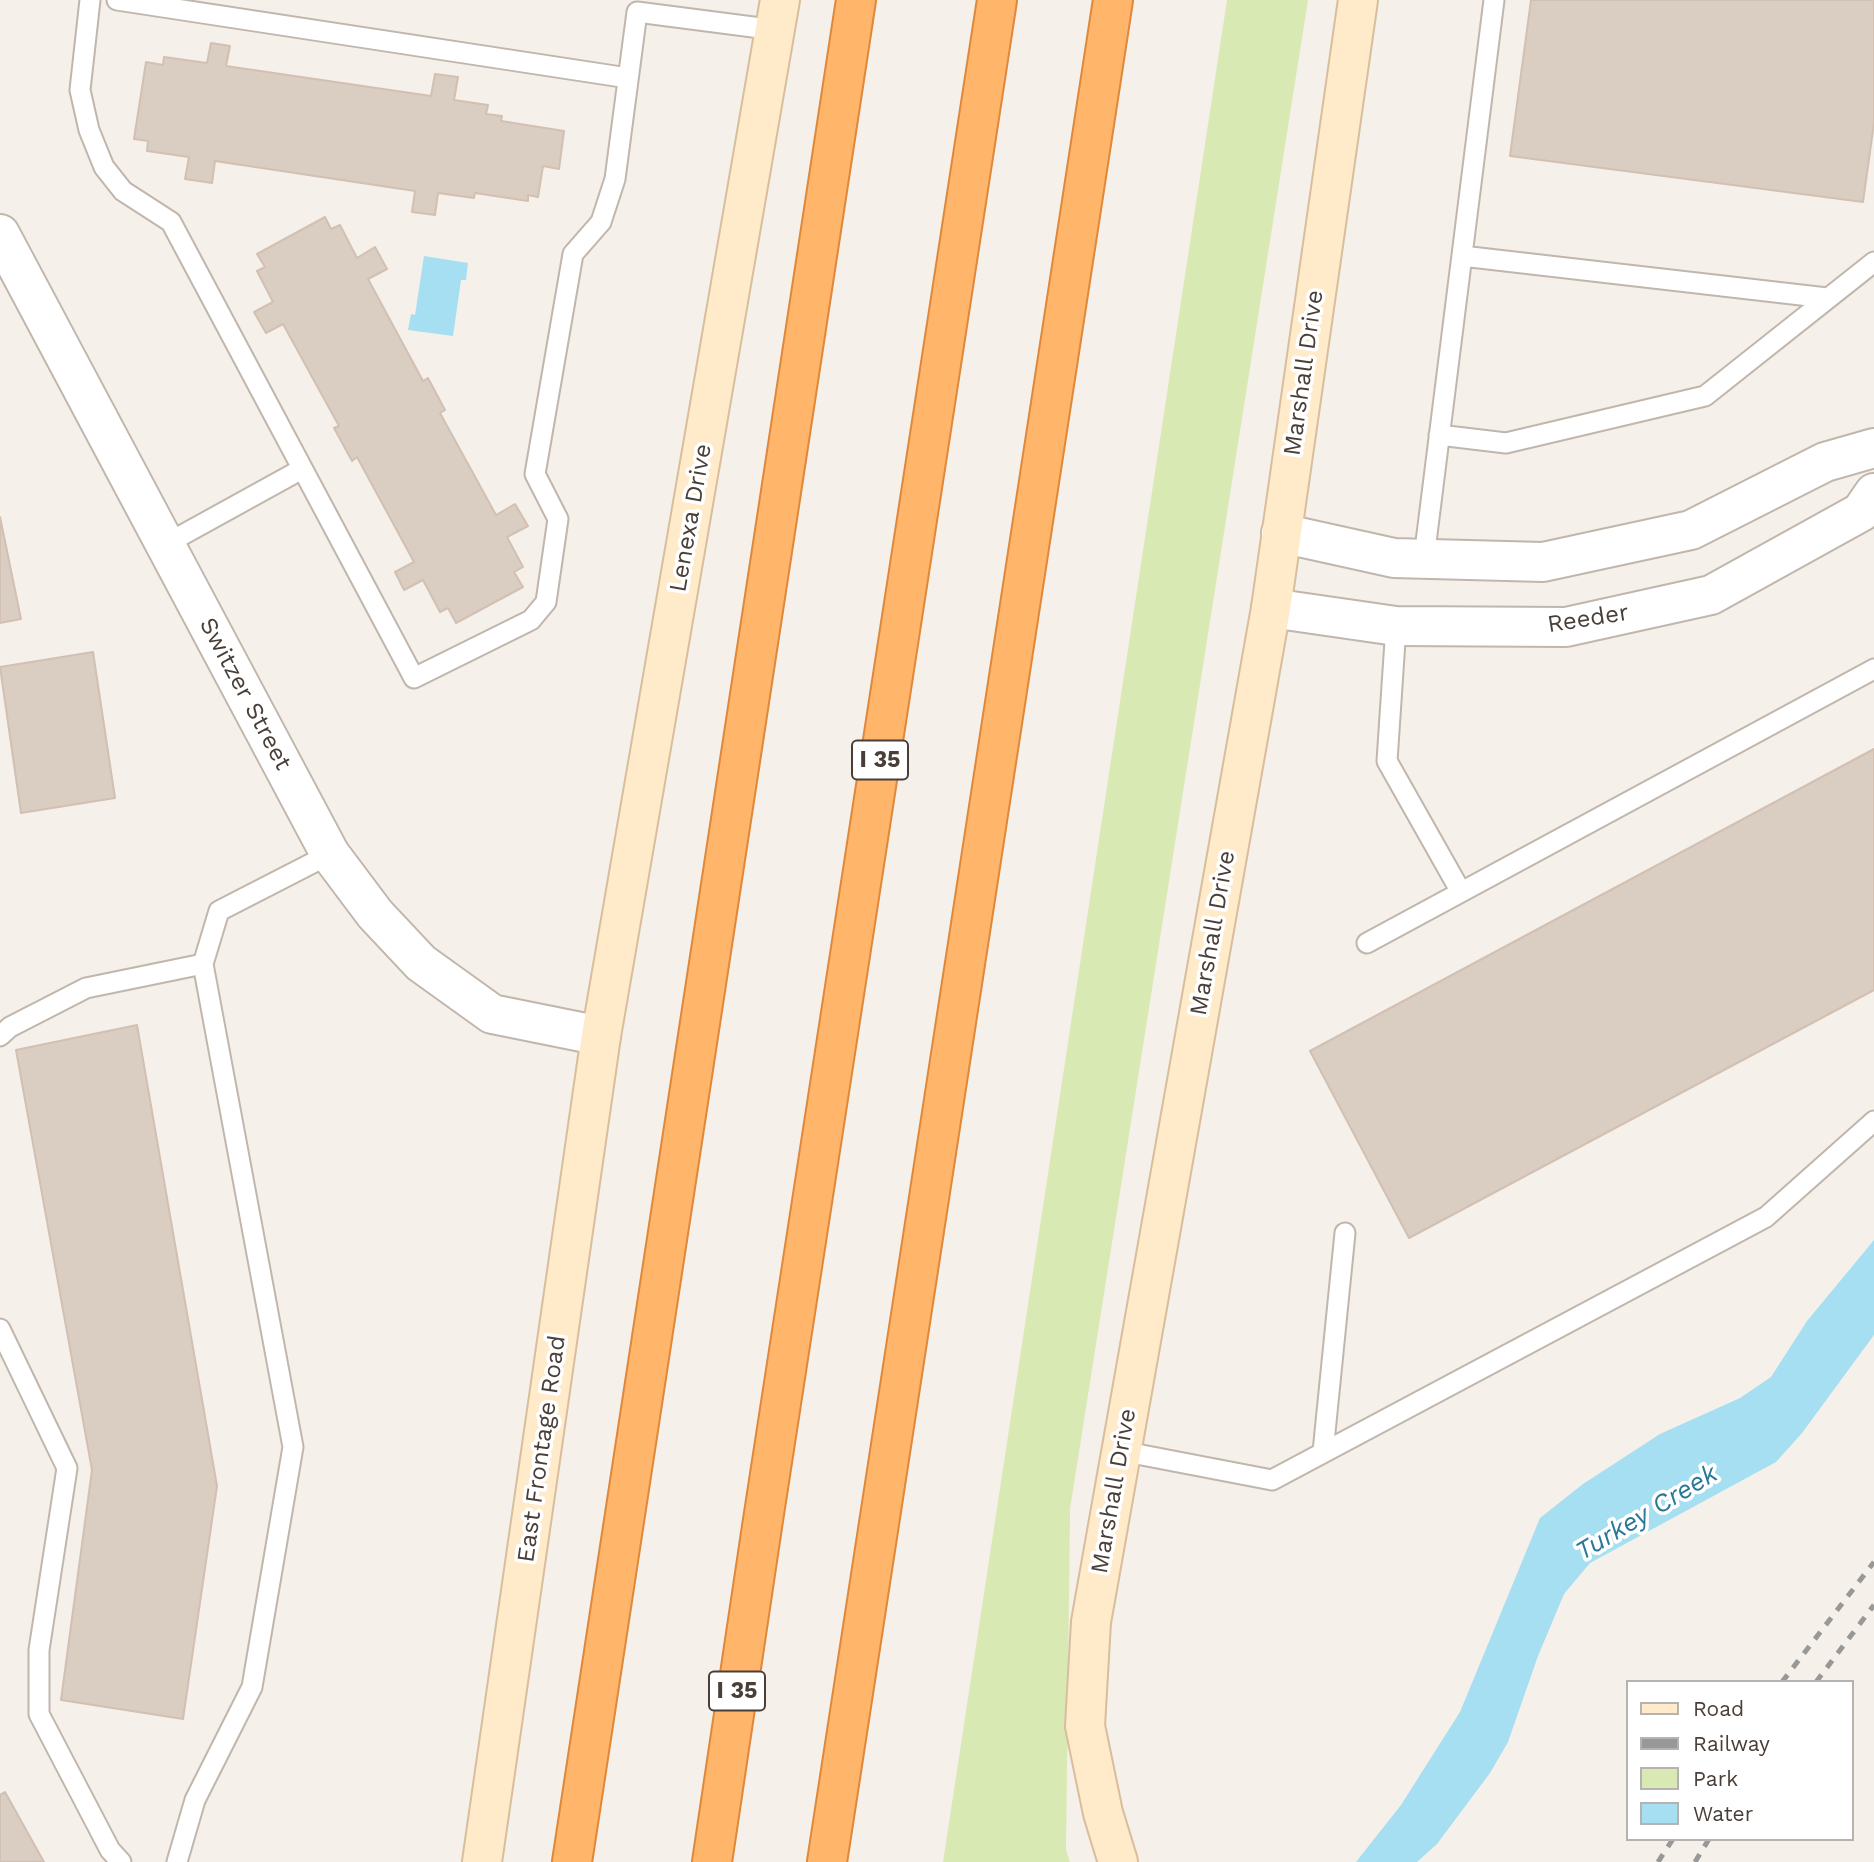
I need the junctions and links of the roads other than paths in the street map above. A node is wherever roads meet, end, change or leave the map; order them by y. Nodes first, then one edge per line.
1 (90, 0) edge
2 (117, 0) edge
3 (856, 0) edge
4 (997, 0) edge
5 (1113, 0) edge
6 (1358, 0) edge
7 (1494, 0) edge
8 (634, 6) edge
9 (778, 15) edge
10 (628, 78) junction
11 (0, 234) edge
12 (1462, 256) junction
13 (1874, 262) edge
14 (1827, 298) junction
15 (1439, 435) junction
16 (1874, 448) edge
17 (302, 469) junction
18 (1874, 493) edge
19 (1281, 533) junction
20 (166, 544) junction
21 (1424, 558) junction
22 (1270, 608) junction
23 (1396, 626) junction
24 (1874, 669) edge
25 (330, 854) junction
26 (1461, 892) junction
27 (1367, 943) dead end
28 (204, 964) junction
29 (0, 1036) edge
30 (601, 1036) junction
31 (1874, 1121) edge
32 (1345, 1233) dead end
33 (0, 1329) edge
34 (1121, 1451) junction
35 (1324, 1452) junction
36 (121, 1862) edge
37 (177, 1862) edge
38 (482, 1862) edge
39 (572, 1862) edge
40 (712, 1862) edge
41 (827, 1862) edge
42 (1118, 1862) edge

1 - 17 lane
2 - 10 lane
3 - 39 highway
4 - 40 highway, I 35
5 - 41 highway
6 - 19 street, Marshall Drive
7 - 12 lane
8 - 9 lane
8 - 10 lane
9 - 30 street, Lenexa Drive
10 - 17 lane
11 - 20 street, Switzer Street
12 - 14 lane
12 - 15 lane
13 - 14 lane
14 - 15 lane
15 - 21 lane
16 - 21 street
17 - 20 lane
18 - 23 street, Reeder
19 - 21 street
19 - 22 street, Marshall Drive
20 - 25 street, Switzer Street
22 - 23 street, Reeder
22 - 34 street, Marshall Drive
23 - 26 lane
24 - 26 lane
25 - 28 lane
25 - 30 street, Switzer Street
26 - 27 lane
28 - 29 lane
28 - 37 lane
30 - 38 street, East Frontage Road
31 - 35 lane
32 - 35 lane
33 - 36 lane
34 - 35 lane
34 - 42 street, Marshall Drive

